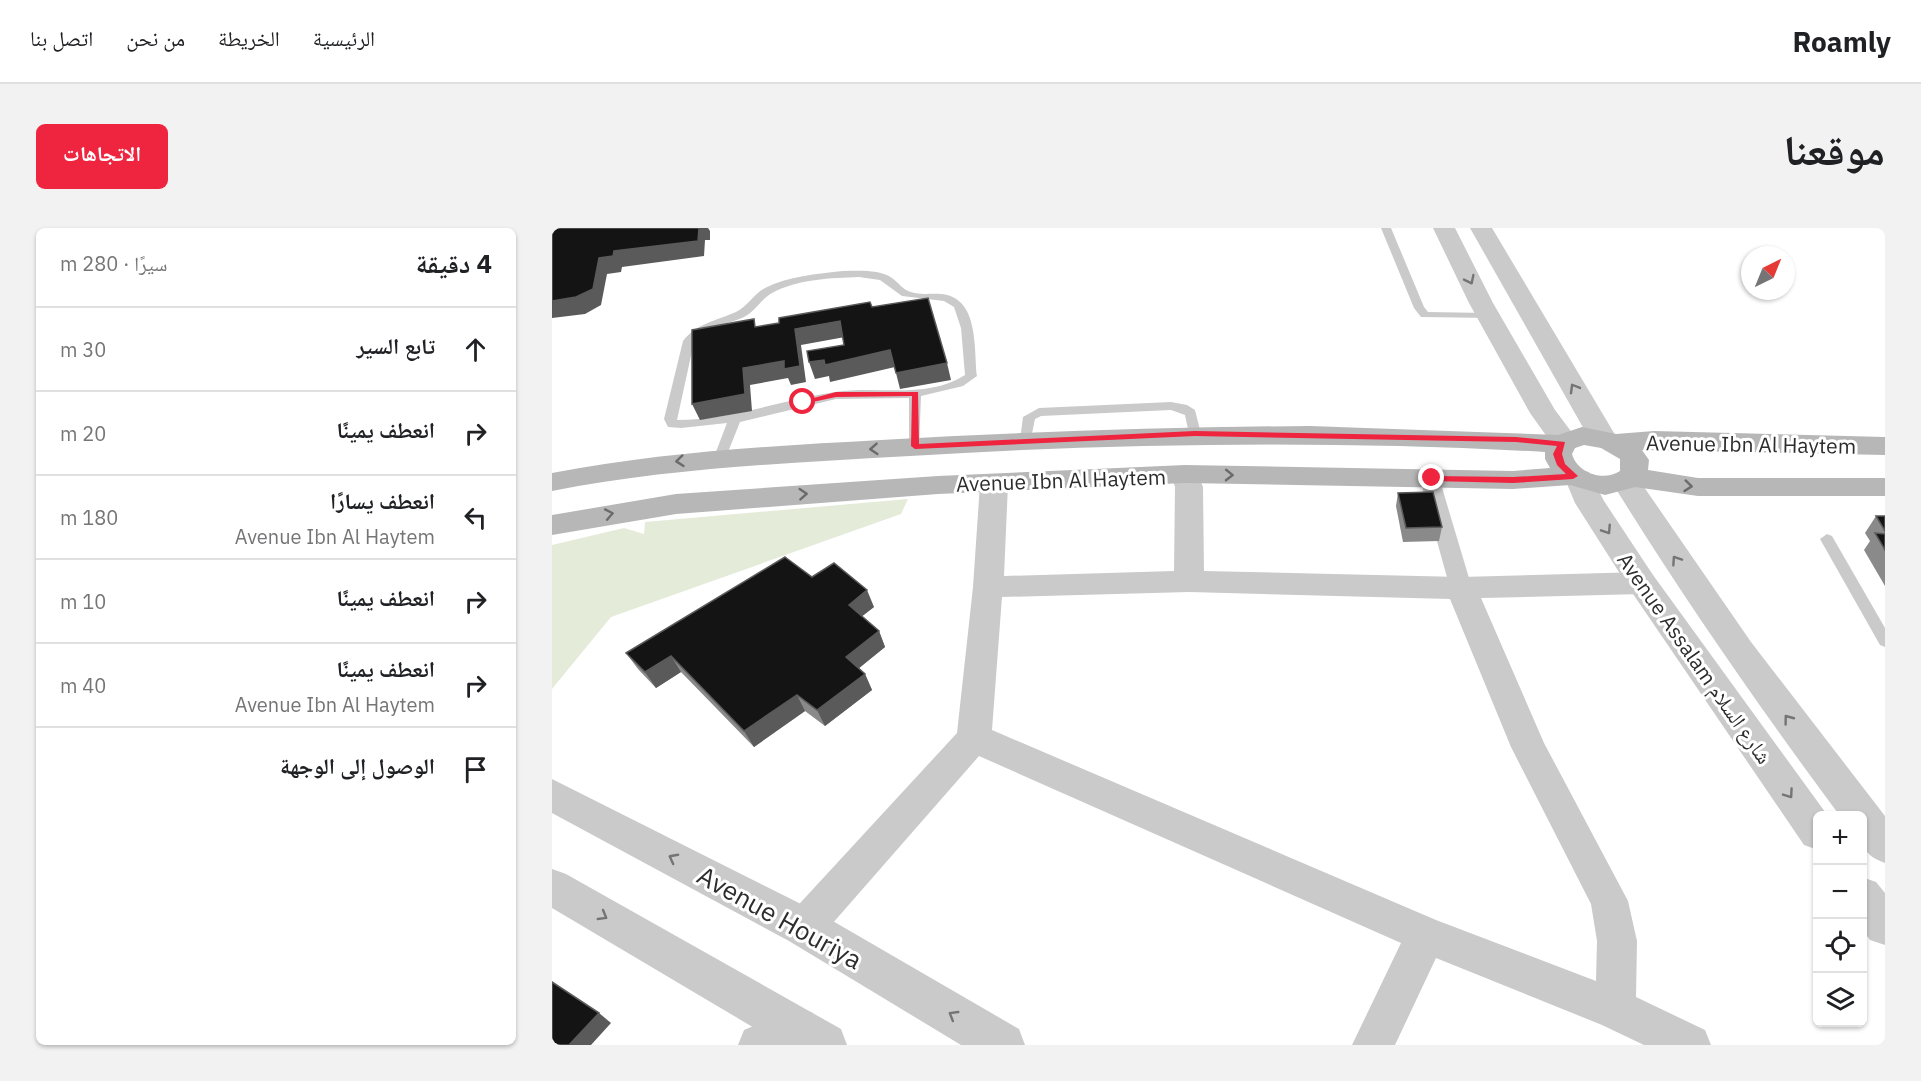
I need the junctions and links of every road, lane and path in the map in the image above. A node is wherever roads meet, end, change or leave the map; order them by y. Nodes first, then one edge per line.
1 (1386, 228) edge
2 (1444, 228) edge
3 (1482, 228) edge
4 (1488, 316) junction
5 (915, 394) junction
6 (735, 419) junction
7 (1610, 441) junction
8 (1564, 443) junction
9 (915, 446) junction
10 (1885, 446) edge
11 (720, 458) junction
12 (1185, 474) junction
13 (1576, 477) junction
14 (1432, 478) junction
15 (1627, 479) junction
16 (552, 482) edge
17 (994, 484) junction
18 (1885, 487) edge
19 (552, 525) edge
20 (1827, 539) dead end
21 (1189, 581) junction
22 (1642, 583) junction
23 (988, 587) junction
24 (1461, 588) junction
25 (1885, 641) edge
26 (974, 738) junction
27 (552, 795) edge
28 (1858, 811) edge
29 (1867, 823) edge
30 (1813, 826) edge
31 (1885, 846) edge
32 (552, 887) edge
33 (1867, 901) edge
34 (1885, 926) edge
35 (804, 927) junction
36 (1426, 935) junction
37 (1615, 1009) junction
38 (812, 1037) edge
39 (759, 1045) edge
40 (1003, 1045) edge
41 (1373, 1045) edge
42 (1690, 1045) edge

1 - 4 lane
2 -> 4 street
7 -> 3 street
4 - 8 street
5 - 6 lane
5 - 6 lane
5 - 9 lane
6 - 11 lane
7 - 8 main road
7 - 10 main road, Avenue Ibn Al Haytem
7 - 15 main road
8 - 9 main road, Avenue Ibn Al Haytem
8 - 13 main road
9 -> 11 main road, Avenue Ibn Al Haytem
11 -> 16 main road, Avenue Ibn Al Haytem
12 -> 14 main road, Avenue Ibn Al Haytem
12 - 17 main road, Avenue Ibn Al Haytem
12 - 21 street
13 - 14 main road, Avenue Ibn Al Haytem
13 - 15 main road
13 -> 22 street, Avenue Assalam شارع السلام
14 - 24 street
15 -> 18 main road, Avenue Ibn Al Haytem
28 -> 15 street, Avenue Assalam شارع السلام
19 -> 17 main road, Avenue Ibn Al Haytem
17 - 23 street
20 - 25 lane
21 - 23 street
21 - 24 street
22 - 24 street
22 -> 30 street, Avenue Assalam شارع السلام
23 - 26 street
24 - 37 street
26 - 35 street
26 - 36 street
35 -> 27 street, Avenue Houriya
29 - 31 street, Avenue Assalam شارع السلام
32 -> 38 street
33 - 34 street
40 -> 35 street, Avenue Houriya
36 - 37 street
36 - 41 street
37 - 42 street
38 - 39 street

